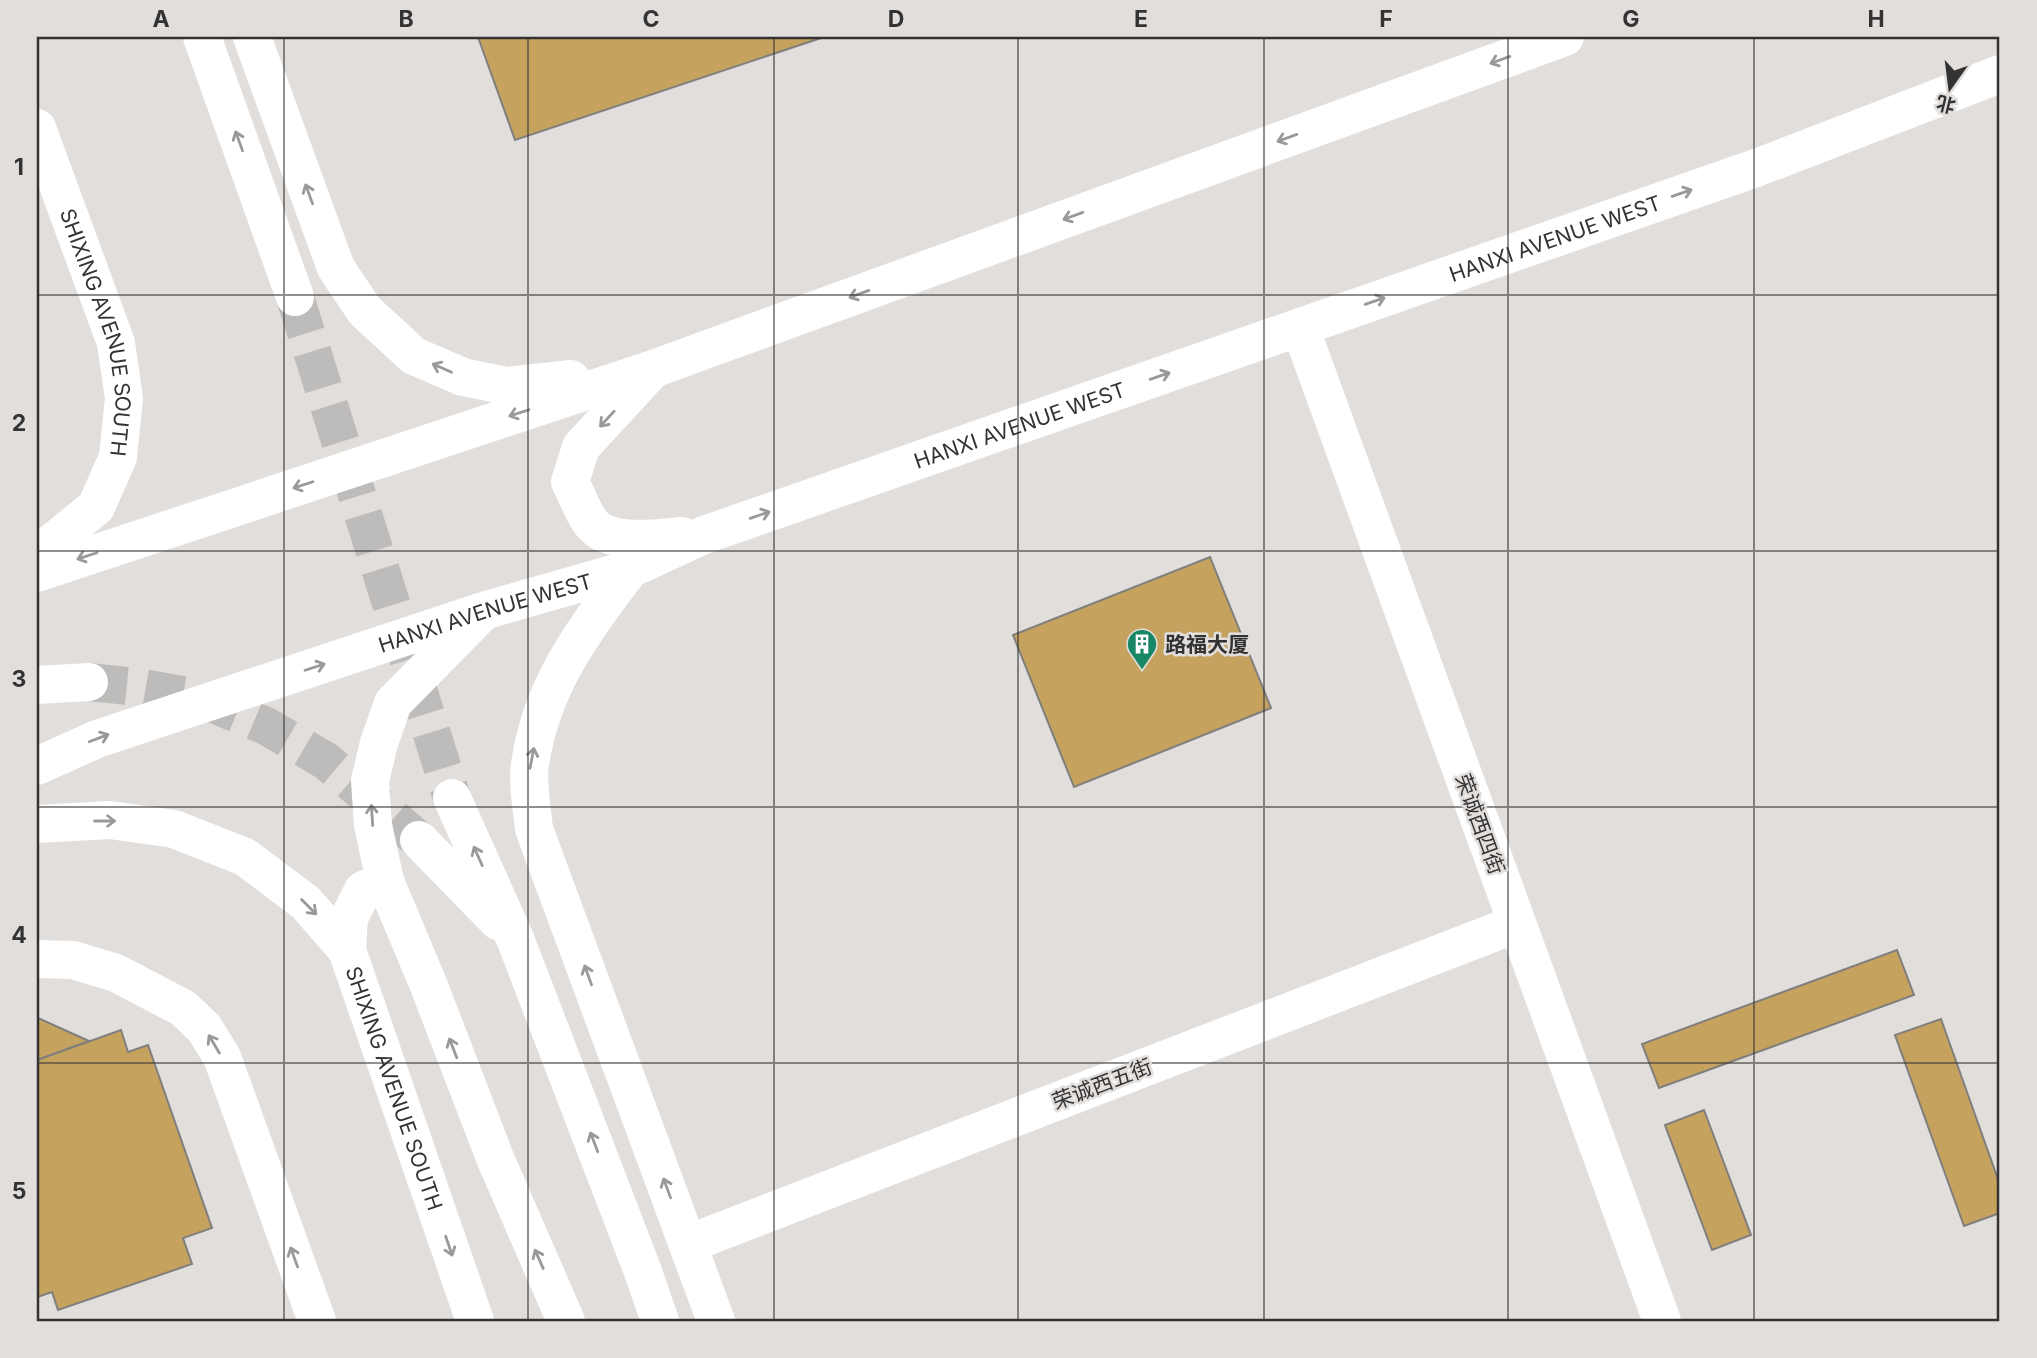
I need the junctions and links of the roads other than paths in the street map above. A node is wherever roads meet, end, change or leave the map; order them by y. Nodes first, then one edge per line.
1 (202, 37) edge
2 (252, 37) edge
3 (1564, 37) edge
4 (2000, 74) edge
5 (37, 128) edge
6 (295, 297) tunnel mouth
7 (1300, 327) junction
8 (653, 369) junction
9 (704, 535) junction
10 (37, 552) edge
11 (629, 569) junction
12 (37, 573) edge
13 (484, 611) junction
14 (89, 682) tunnel mouth
15 (37, 685) edge
16 (37, 766) edge
17 (452, 797) tunnel mouth
18 (37, 824) edge
19 (419, 840) tunnel mouth
20 (385, 881) junction
21 (1516, 924) junction
22 (516, 941) junction
23 (347, 950) junction
24 (37, 959) edge
25 (688, 1244) junction
26 (466, 1319) edge
27 (317, 1321) edge
28 (566, 1321) edge
29 (660, 1321) edge
30 (716, 1321) edge
31 (1662, 1321) edge

6 -> 1 main road
8 -> 2 main road
3 -> 8 main road
7 -> 4 main road, HANXI AVENUE WEST
5 - 10 main road, SHIXING AVENUE SOUTH
9 -> 7 main road, HANXI AVENUE WEST
7 - 21 main road, 荣诚西四街
8 -> 9 main road
8 -> 12 main road
9 - 11 main road, HANXI AVENUE WEST
11 - 13 main road, HANXI AVENUE WEST
25 -> 11 main road
16 -> 13 main road, HANXI AVENUE WEST
20 -> 13 main road
14 - 15 main road
22 -> 17 main road
18 -> 23 main road, SHIXING AVENUE SOUTH
19 - 22 main road
20 - 23 main road
28 -> 20 main road
21 - 25 main road, 荣诚西五街
21 - 31 main road, 荣诚西四街
29 -> 22 main road
23 -> 26 main road, SHIXING AVENUE SOUTH
27 -> 24 main road
25 - 30 main road

